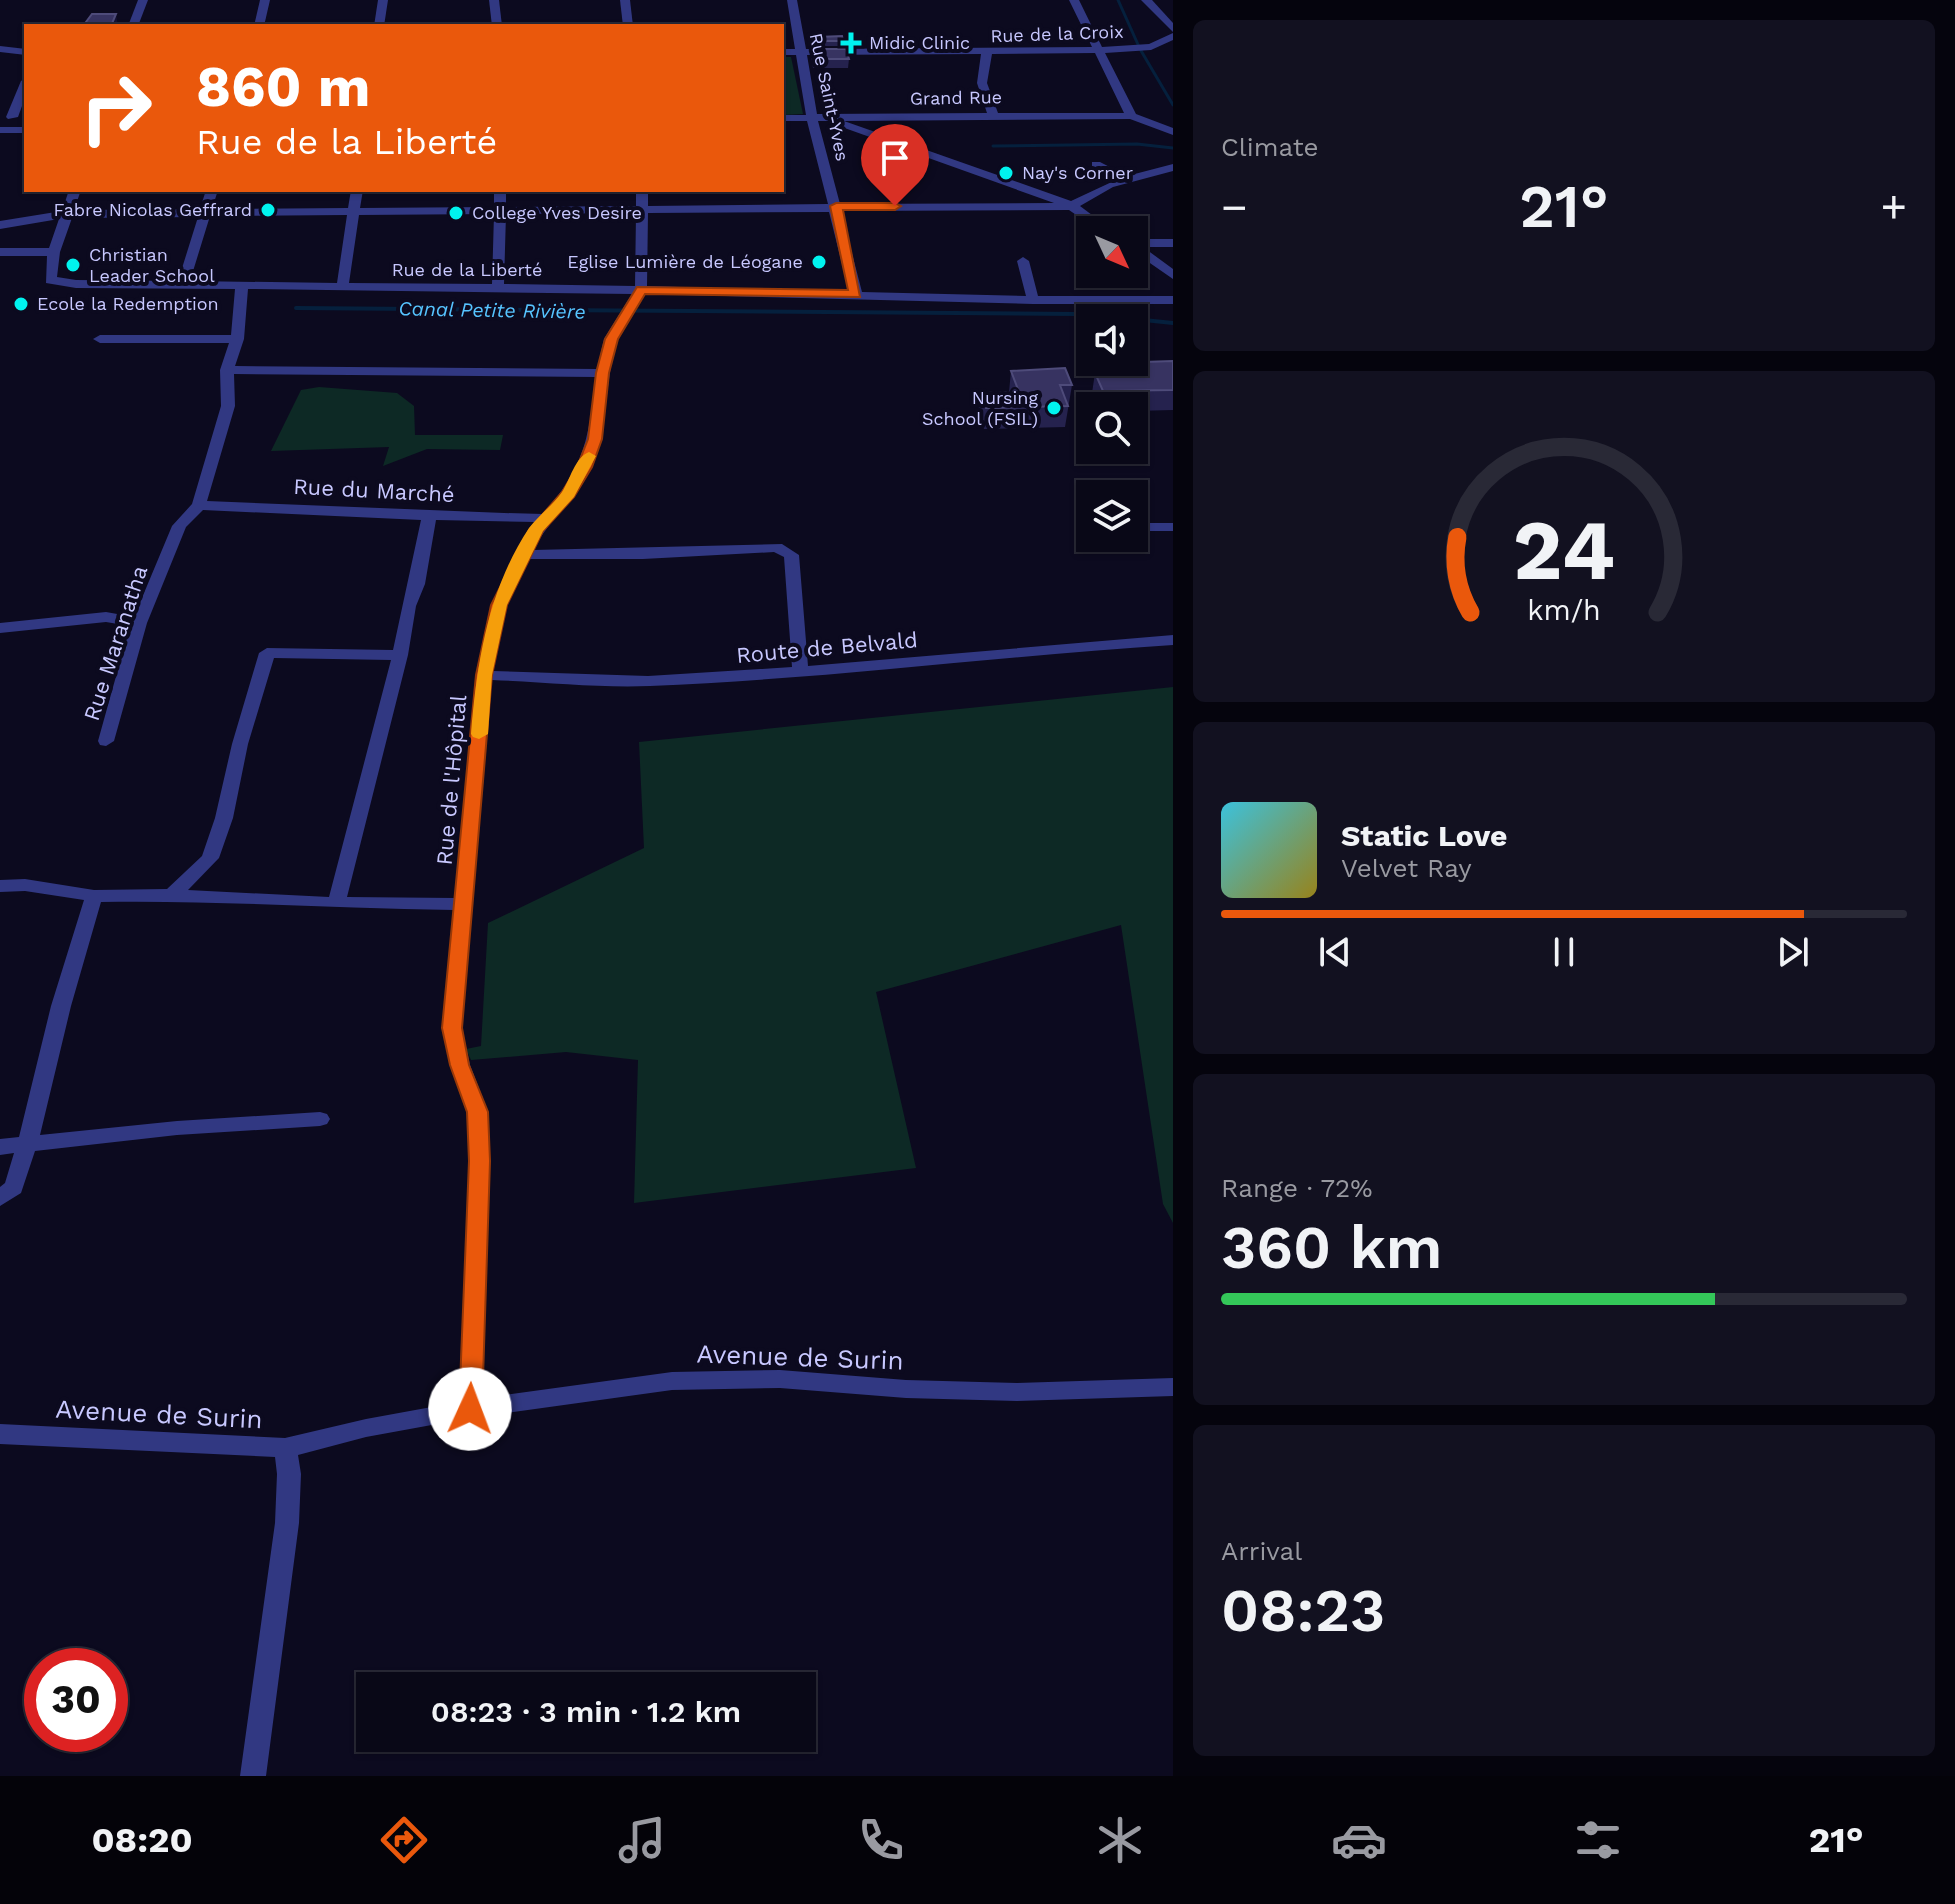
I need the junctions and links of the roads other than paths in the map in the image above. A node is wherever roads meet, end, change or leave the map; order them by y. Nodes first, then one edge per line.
1 (143, 0) edge
2 (265, 0) edge
3 (383, 0) edge
4 (494, 0) edge
5 (625, 0) edge
6 (792, 0) edge
7 (1074, 0) edge
8 (1146, 0) edge
9 (134, 24) edge
10 (259, 24) edge
11 (379, 24) edge
12 (497, 24) edge
13 (628, 24) edge
14 (1173, 29) edge
15 (1173, 36) edge
16 (1142, 47) junction
17 (0, 49) edge
18 (1097, 50) junction
19 (24, 52) edge
20 (784, 52) edge
21 (800, 52) junction
22 (987, 52) junction
23 (1172, 53) edge
24 (24, 85) edge
25 (993, 116) junction
26 (1131, 116) junction
27 (6, 117) edge
28 (784, 118) edge
29 (812, 118) junction
30 (0, 130) edge
31 (24, 130) edge
32 (1173, 132) edge
33 (1096, 164) dead end
34 (1173, 167) edge
35 (1125, 180) junction
36 (74, 192) edge
37 (211, 192) edge
38 (357, 192) edge
39 (500, 192) edge
40 (642, 192) edge
41 (836, 206) junction
42 (1072, 206) junction
43 (642, 207) junction
44 (355, 210) junction
45 (499, 210) junction
46 (205, 213) junction
47 (68, 214) junction
48 (1086, 216) edge
49 (0, 225) edge
50 (1173, 243) edge
51 (1148, 244) edge
52 (0, 252) edge
53 (54, 252) junction
54 (1148, 255) edge
55 (1023, 261) dead end
56 (1173, 275) edge
57 (183, 285) junction
58 (242, 286) junction
59 (342, 288) junction
60 (498, 289) junction
61 (641, 290) junction
62 (856, 294) junction
63 (1033, 300) junction
64 (1173, 300) edge
65 (100, 339) dead end
66 (237, 339) junction
67 (227, 370) junction
68 (603, 373) junction
69 (199, 505) junction
70 (429, 517) junction
71 (547, 518) junction
72 (1148, 527) edge
73 (1173, 527) edge
74 (525, 555) junction
75 (139, 623) junction
76 (0, 628) edge
77 (1173, 640) edge
78 (400, 655) junction
79 (801, 673) junction
80 (484, 675) junction
81 (106, 741) dead end
82 (0, 886) edge
83 (172, 895) junction
84 (94, 896) junction
85 (336, 903) junction
86 (464, 904) junction
87 (320, 1119) dead end
88 (28, 1142) junction
89 (0, 1147) edge
90 (0, 1198) edge
91 (1173, 1387) edge
92 (470, 1409) junction
93 (0, 1434) edge
94 (285, 1448) junction
95 (253, 1776) edge

1 - 9 street
2 - 10 street
3 - 11 street
4 - 12 street
5 - 13 street
6 - 21 street, Rue Saint-Yves
7 - 18 street
8 - 14 street
15 - 16 street
16 - 18 street, Rue de la Croix
16 - 23 street
17 - 19 street
18 - 22 street, Rue de la Croix
18 - 26 street
20 - 21 street, Rue de la Croix
21 - 22 street, Rue de la Croix
21 - 29 street, Rue Saint-Yves
22 - 25 street
24 - 27 street
25 - 26 street, Grand Rue
25 - 29 street, Grand Rue
26 - 32 street
28 - 29 street, Grand Rue
29 - 41 street, Rue Saint-Yves
29 - 42 street
30 - 31 street
33 - 35 street
34 - 35 street
35 - 42 street
36 - 47 street
37 - 46 street
38 - 44 street
39 - 45 street
40 - 43 street, Rue de l'Hôpital
41 - 42 street
41 - 43 street
41 - 62 street, Rue Saint-Yves
42 - 48 street
43 - 45 street
43 - 61 street, Rue de l'Hôpital
44 - 45 street
44 - 46 street
44 - 59 street
45 - 60 street
46 - 47 street
46 - 57 street
47 - 49 street
47 - 53 street
50 - 51 street
52 - 53 street
53 - 57 street, Rue de la Liberté
54 - 56 street
55 - 63 street
57 - 58 street, Rue de la Liberté
58 - 59 street, Rue de la Liberté
58 - 66 street, Rue Maranatha
59 - 60 street, Rue de la Liberté
60 - 61 street, Rue de la Liberté
61 - 62 street, Rue de la Liberté
61 - 68 street, Rue de l'Hôpital
62 - 63 street, Rue de la Liberté
63 - 64 street, Rue de la Liberté
65 - 66 street
66 - 67 street, Rue Maranatha
67 - 68 street
67 - 69 street, Rue Maranatha
68 - 71 street, Rue de l'Hôpital
69 - 70 street, Rue du Marché
69 - 75 street, Rue Maranatha
70 - 71 street, Rue du Marché
70 - 78 street
71 - 74 street, Rue de l'Hôpital
72 - 73 street
74 - 79 street
74 - 80 street, Rue de l'Hôpital
75 - 76 street
75 - 81 street, Rue Maranatha
77 - 79 street, Route de Belvald
78 - 83 street
78 - 85 street
79 - 80 street, Route de Belvald
80 - 86 street, Rue de l'Hôpital
82 - 84 street
83 - 84 street
83 - 85 street
84 - 88 street
85 - 86 street
86 - 92 street, Rue de l'Hôpital
87 - 88 street
88 - 89 street
88 - 90 street
91 - 92 street, Avenue de Surin
92 - 94 street, Avenue de Surin
93 - 94 street, Avenue de Surin
94 - 95 street

